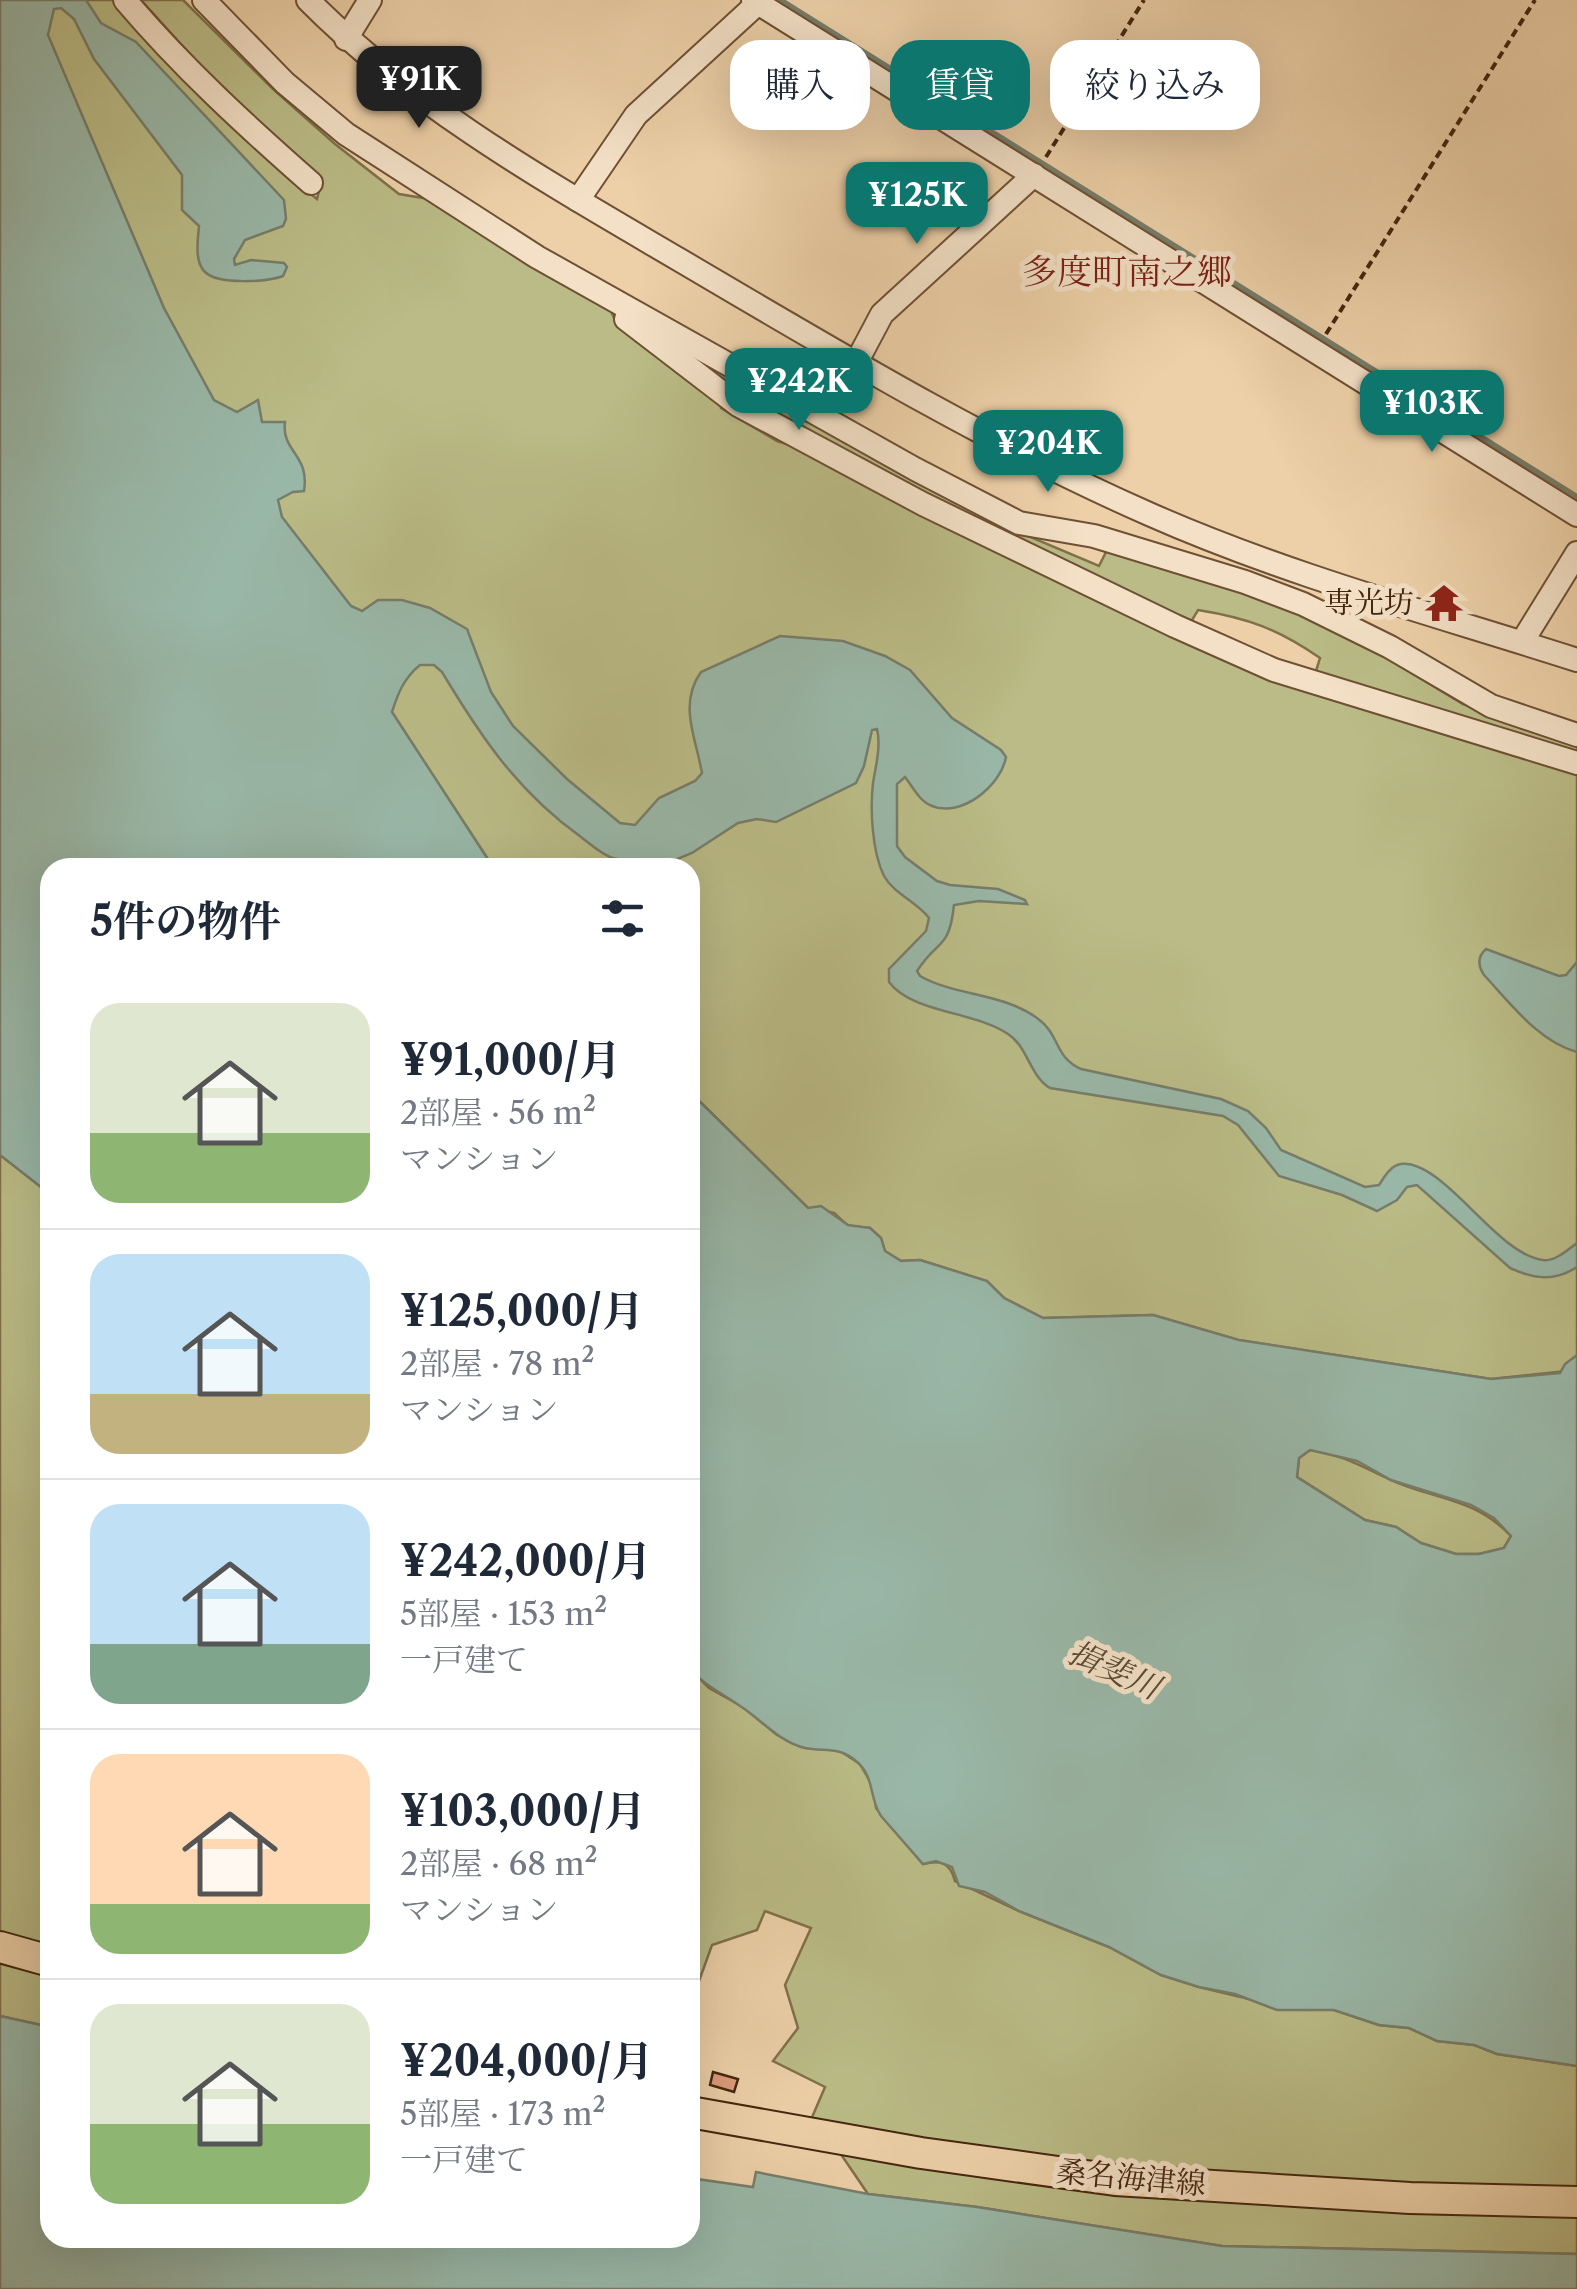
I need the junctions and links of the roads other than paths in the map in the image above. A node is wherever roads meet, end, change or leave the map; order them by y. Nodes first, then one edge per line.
1 (125, 0) edge
2 (204, 0) edge
3 (308, 0) edge
4 (370, 0) edge
5 (756, 1) edge
6 (346, 39) junction
7 (1040, 165) junction
8 (311, 183) dead end
9 (578, 200) junction
10 (632, 309) junction
11 (856, 363) junction
12 (1577, 514) edge
13 (1577, 553) edge
14 (1522, 642) junction
15 (1577, 660) edge
16 (1577, 735) edge
17 (1577, 763) edge
18 (0, 1946) edge
19 (40, 1957) edge
20 (700, 2114) edge
21 (1577, 2202) edge

1 - 8 street
2 - 10 street
3 - 6 street
4 - 6 street
5 - 7 street
5 - 9 street
6 - 9 street
7 - 11 street
7 - 12 street
9 - 11 street
10 - 16 street
10 - 17 street
11 - 14 street
13 - 14 street
14 - 15 street
18 - 19 main road
20 - 21 main road, 桑名海津線

